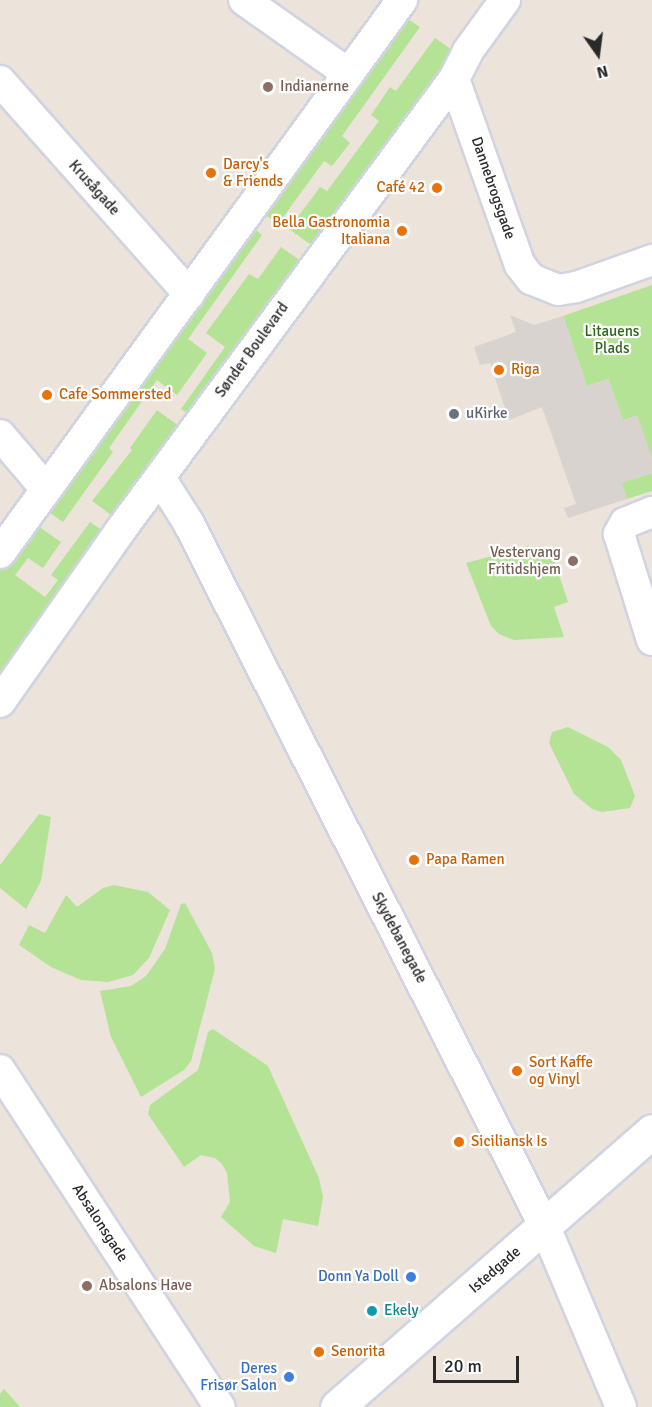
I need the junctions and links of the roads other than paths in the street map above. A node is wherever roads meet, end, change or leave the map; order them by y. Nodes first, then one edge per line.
1 (244, 0) edge
2 (402, 0) edge
3 (505, 0) edge
4 (348, 74) junction
5 (454, 79) junction
6 (0, 81) edge
7 (652, 260) edge
8 (189, 294) junction
9 (0, 435) edge
10 (160, 478) junction
11 (46, 489) junction
12 (652, 512) edge
13 (0, 553) edge
14 (652, 640) edge
15 (0, 702) edge
16 (0, 1070) edge
17 (652, 1131) edge
18 (545, 1227) junction
19 (220, 1407) edge
20 (337, 1407) edge
21 (621, 1407) edge

1 - 4 street
2 - 4 street
3 - 5 street, Sønder Boulevard
4 - 8 street
5 - 7 street, Dannebrogsgade
5 - 10 street, Sønder Boulevard
6 - 8 street, Krusågade
8 - 11 street
9 - 11 street
10 - 15 street, Sønder Boulevard
10 - 18 street, Skydebanegade
11 - 13 street
12 - 14 street
16 - 19 street, Absalonsgade
17 - 18 street, Istedgade
18 - 20 street, Istedgade
18 - 21 street, Skydebanegade

